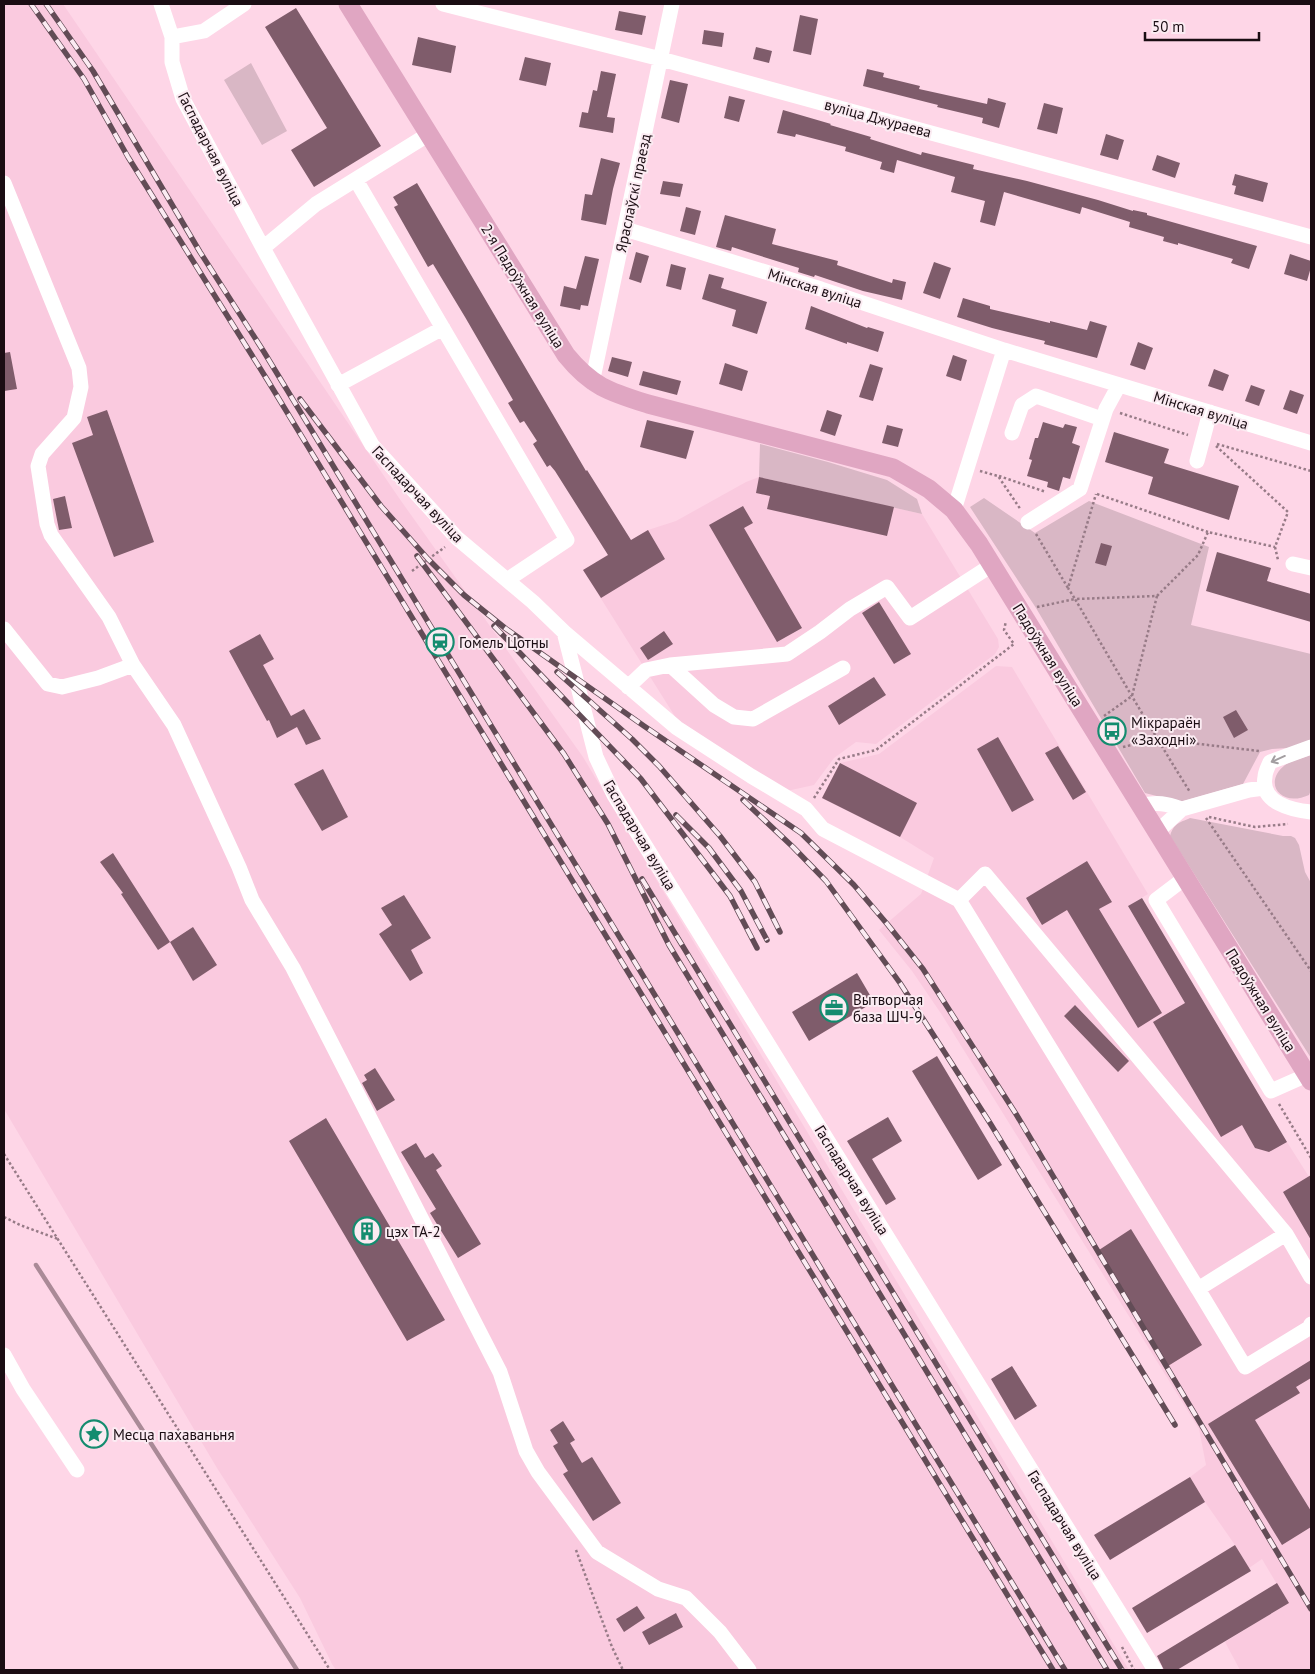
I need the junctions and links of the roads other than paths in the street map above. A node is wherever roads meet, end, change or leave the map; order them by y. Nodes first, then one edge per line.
1 (161, 4) edge
2 (244, 4) edge
3 (348, 4) edge
4 (443, 4) edge
5 (672, 4) edge
6 (172, 37) junction
7 (661, 59) junction
8 (429, 134) junction
9 (356, 180) junction
10 (4, 183) edge
11 (625, 229) junction
12 (1311, 237) edge
13 (262, 248) junction
14 (443, 328) junction
15 (1004, 350) junction
16 (592, 383) junction
17 (338, 385) junction
18 (1120, 385) junction
19 (648, 404) joint
20 (1210, 412) junction
21 (1104, 414) junction
22 (1012, 433) dead end
23 (1311, 443) edge
24 (1197, 461) dead end
25 (954, 510) junction
26 (1028, 522) dead end
27 (1286, 563) road end
28 (992, 565) junction
29 (1311, 568) edge
30 (507, 580) junction
31 (4, 629) edge
32 (564, 632) junction
33 (133, 665) junction
34 (670, 665) junction
35 (843, 668) dead end
36 (628, 687) junction
37 (1311, 747) edge
38 (1264, 788) junction
39 (1140, 806) junction
40 (1182, 809) junction
41 (1311, 812) edge
42 (1157, 832) junction
43 (1185, 878) junction
44 (959, 900) junction
45 (1309, 1078) edge
46 (1286, 1234) junction
47 (1311, 1276) edge
48 (1198, 1289) junction
49 (1311, 1324) edge
50 (4, 1355) edge
51 (77, 1470) dead end
52 (750, 1670) edge
53 (1155, 1670) edge

1 - 6 street, Гаспадарчая вуліца
2 - 6 street
3 - 8 main road, 2-я Падоўжная вуліца
4 - 7 street, вуліца Джураева
5 - 7 street, Яраслаўскі праезд
6 - 13 street, Гаспадарчая вуліца
7 - 11 street, Яраслаўскі праезд
7 - 12 street, вуліца Джураева
8 - 9 street
8 - 16 main road, 2-я Падоўжная вуліца
9 - 13 street
9 - 14 street
10 - 33 street
11 - 15 street, Мінская вуліца
11 - 16 street, Яраслаўскі праезд
13 - 17 street, Гаспадарчая вуліца
14 - 17 street
14 - 30 street
15 - 18 street, Мінская вуліца
15 - 25 street
16 - 19 main road, 2-я Падоўжная вуліца
17 - 30 street, Гаспадарчая вуліца
18 - 20 street, Мінская вуліца
18 - 21 street
19 - 25 main road, Падоўжная вуліца
20 - 23 street, Мінская вуліца
20 - 24 street
21 - 22 street
21 - 26 street
25 - 28 main road, Падоўжная вуліца
27 - 29 street
28 - 34 street
28 - 39 main road, Падоўжная вуліца
30 - 32 street, Гаспадарчая вуліца
31 - 33 street
32 - 36 street
32 - 53 street, Гаспадарчая вуліца
33 - 52 street
34 - 35 street
34 - 36 street
36 - 44 street
37 -> 38 street
38 - 40 street
38 - 41 street
39 - 40 street
39 - 42 main road, Падоўжная вуліца
40 - 42 street
42 - 43 main road, Падоўжная вуліца
43 - 45 main road, Падоўжная вуліца
43 - 45 street
44 - 46 street
44 - 48 street
46 - 47 street
46 - 48 street
48 - 49 street
50 - 51 street

